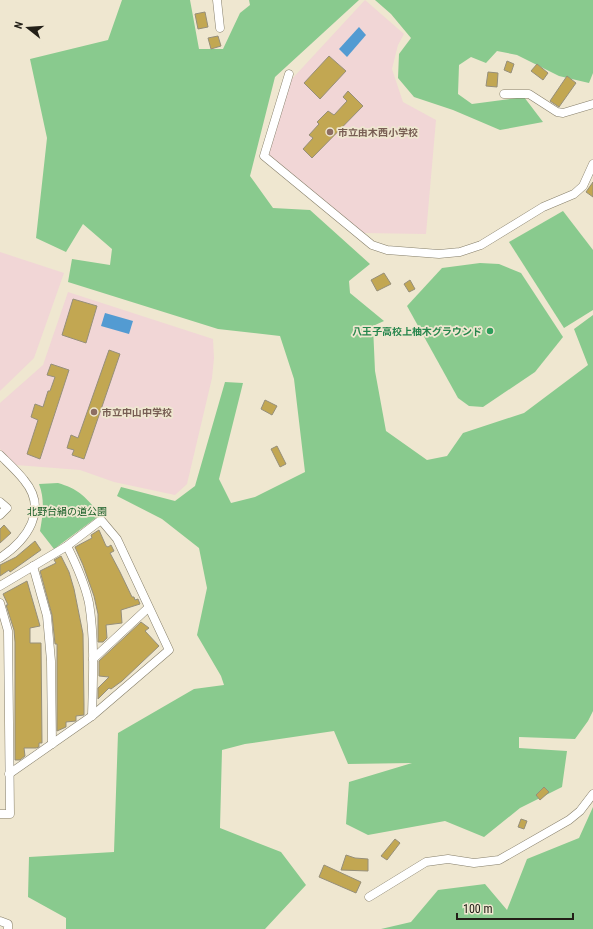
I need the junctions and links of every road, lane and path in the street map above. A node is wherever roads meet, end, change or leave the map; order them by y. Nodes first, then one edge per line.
1 (217, 0) edge
2 (220, 28) dead end
3 (289, 74) dead end
4 (504, 94) dead end
5 (593, 104) edge
6 (593, 164) edge
7 (0, 455) edge
8 (0, 502) edge
9 (0, 515) edge
10 (67, 546) junction
11 (0, 558) edge
12 (33, 566) junction
13 (0, 586) edge
14 (0, 603) edge
15 (148, 608) junction
16 (93, 660) junction
17 (92, 716) junction
18 (52, 744) junction
19 (9, 774) junction
20 (593, 794) edge
21 (0, 814) edge
22 (369, 897) dead end
23 (0, 921) edge
24 (8, 929) edge

1 - 2 street
3 - 6 street
4 - 5 street
7 - 11 street
8 - 9 street
10 - 12 street
10 - 15 street
10 - 16 street
12 - 13 street
12 - 18 street
14 - 19 street
15 - 16 street
15 - 17 street
16 - 17 street
17 - 18 street
18 - 19 street
19 - 21 street
20 - 22 street
23 - 24 street

